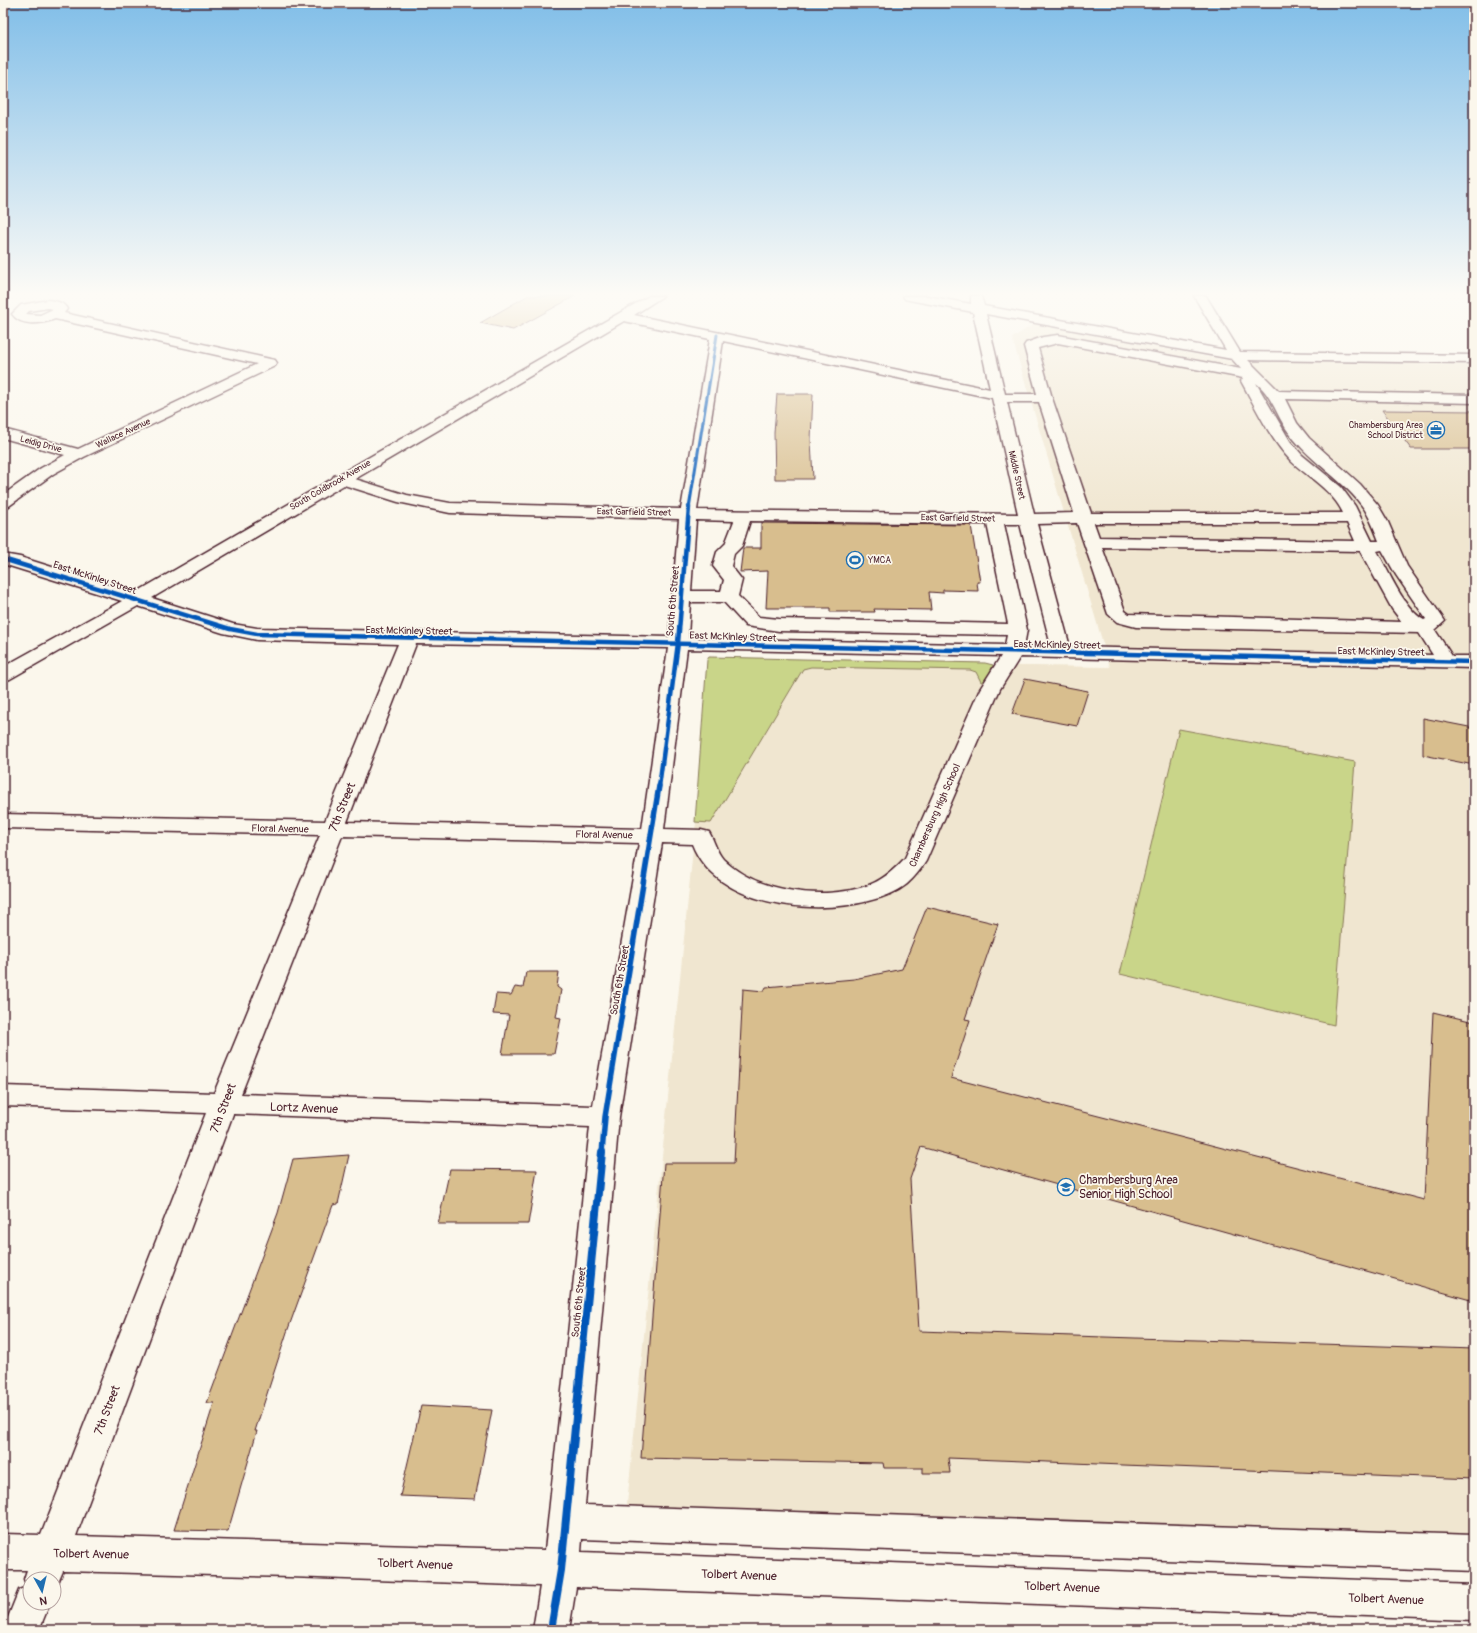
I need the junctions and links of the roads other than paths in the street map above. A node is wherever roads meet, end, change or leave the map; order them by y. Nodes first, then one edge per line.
1 (251, 372) edge
2 (524, 372) edge
3 (711, 372) edge
4 (888, 372) edge
5 (993, 372) edge
6 (1038, 372) edge
7 (1228, 372) edge
8 (1251, 372) edge
9 (1255, 376) junction
10 (1276, 395) junction
11 (998, 396) junction
12 (1045, 398) junction
13 (1474, 399) edge
14 (3, 433) edge
15 (79, 454) junction
16 (340, 479) junction
17 (1338, 495) junction
18 (1362, 495) junction
19 (3, 503) edge
20 (688, 514) junction
21 (744, 516) junction
22 (994, 518) junction
23 (1084, 518) junction
24 (1352, 518) junction
25 (1027, 519) junction
26 (1092, 542) junction
27 (1366, 546) junction
28 (1389, 547) junction
29 (3, 559) edge
30 (682, 596) junction
31 (729, 596) junction
32 (136, 600) junction
33 (1425, 628) junction
34 (1018, 630) junction
35 (409, 639) junction
36 (678, 643) junction
37 (1013, 652) junction
38 (1062, 653) junction
39 (1446, 661) junction
40 (1474, 662) edge
41 (3, 675) edge
42 (3, 821) edge
43 (333, 829) junction
44 (652, 835) junction
45 (701, 837) joint
46 (3, 1096) edge
47 (223, 1105) junction
48 (604, 1117) junction
49 (566, 1521) junction
50 (3, 1552) edge
51 (1474, 1553) edge
52 (48, 1566) edge
53 (561, 1570) junction
54 (1474, 1602) edge
55 (29, 1611) edge
56 (21, 1630) edge
57 (551, 1630) edge

1 - 15 street, Wallace Avenue
2 - 16 street, South Coldbrook Avenue
3 - 20 street, South 6th Street
4 - 11 street
5 - 11 street, Middle Street
6 - 12 street
7 - 9 street
8 - 9 street
9 - 10 street
9 - 17 street
10 - 13 street
10 - 18 street
11 - 12 street
11 - 25 street, Middle Street
12 - 23 street
14 - 15 street, Leidig Drive
15 - 19 street, Wallace Avenue
16 - 20 street, East Garfield Street
16 - 32 street, South Coldbrook Avenue
17 - 18 street
17 - 24 street
18 - 28 street
20 - 21 street, East Garfield Street
20 - 30 street, South 6th Street
21 - 22 street, East Garfield Street
21 - 31 street
22 - 25 street, East Garfield Street
22 - 34 street
23 - 24 street, East Garfield Street
23 - 25 street, East Garfield Street
23 - 26 street
24 - 27 street
25 - 38 street, Middle Street
26 - 27 street
26 - 33 street
27 - 28 street
27 - 33 street
28 - 33 street
29 - 32 street, East McKinley Street
30 - 31 street
30 - 36 street, South 6th Street
31 - 34 street
32 - 35 street, East McKinley Street
32 - 41 street, South Coldbrook Avenue
33 - 39 street
34 - 37 street, Chambersburg High School
35 - 36 street, East McKinley Street
35 - 43 street, 7th Street
36 - 37 street, East McKinley Street
36 - 44 street, South 6th Street
37 - 38 street, East McKinley Street
37 - 45 street, Chambersburg High School
38 - 39 street, East McKinley Street
39 - 40 street, East McKinley Street
42 - 43 street, Floral Avenue
43 - 44 street, Floral Avenue
43 - 47 street, 7th Street
44 - 45 street, Floral Avenue
44 - 48 street, South 6th Street
46 - 47 street, Lortz Avenue
47 - 48 street, Lortz Avenue
47 - 52 street, 7th Street
48 - 49 street, South 6th Street
49 - 51 street
49 - 53 street, South 6th Street
50 - 52 street, Tolbert Avenue
52 - 53 street, Tolbert Avenue
53 - 54 street, Tolbert Avenue
53 - 57 street, South 6th Street
55 - 56 street

